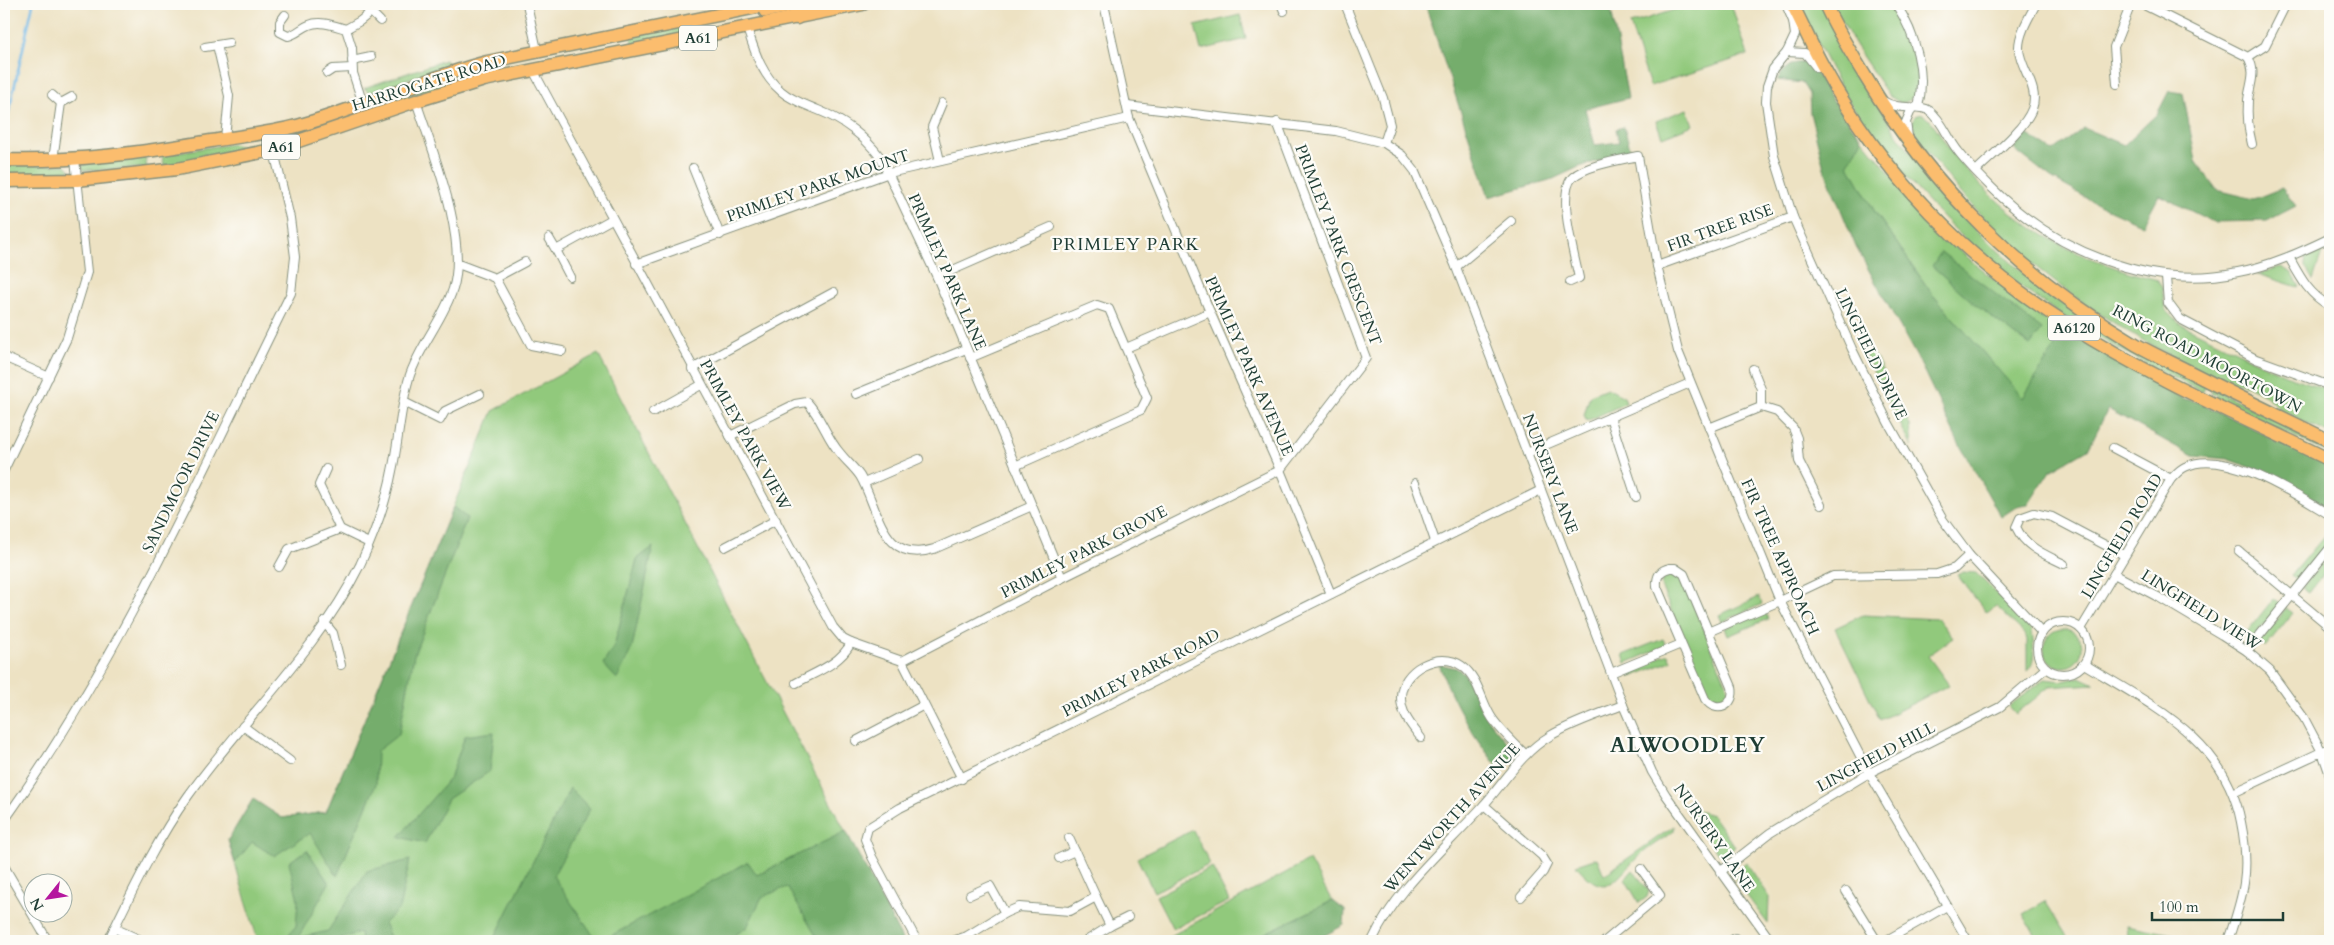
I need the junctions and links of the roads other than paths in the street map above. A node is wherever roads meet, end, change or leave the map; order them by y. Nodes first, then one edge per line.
1 (360, 4) edge
2 (527, 4) edge
3 (772, 4) edge
4 (863, 4) edge
5 (1104, 4) edge
6 (1345, 4) edge
7 (1786, 4) edge
8 (1792, 4) edge
9 (1825, 4) edge
10 (1896, 4) edge
11 (2036, 4) edge
12 (2131, 4) edge
13 (2142, 4) edge
14 (2286, 4) edge
15 (745, 6) edge
16 (371, 12) junction
17 (285, 15) dead end
18 (695, 18) junction
19 (798, 18) junction
20 (380, 21) dead end
21 (747, 28) junction
22 (346, 29) junction
23 (230, 42) dead end
24 (572, 43) junction
25 (217, 45) junction
26 (205, 47) dead end
27 (537, 50) junction
28 (1787, 52) junction
29 (623, 53) junction
30 (371, 57) dead end
31 (2248, 57) junction
32 (352, 64) junction
33 (461, 68) junction
34 (533, 70) junction
35 (327, 73) dead end
36 (2117, 84) dead end
37 (52, 94) dead end
38 (72, 97) dead end
39 (1878, 98) junction
40 (416, 101) junction
41 (61, 103) junction
42 (942, 103) dead end
43 (362, 104) junction
44 (1127, 106) junction
45 (1915, 107) junction
46 (1129, 118) junction
47 (1277, 122) junction
48 (269, 131) junction
49 (1865, 132) junction
50 (225, 139) junction
51 (1384, 143) junction
52 (2252, 144) dead end
53 (1910, 145) junction
54 (272, 150) junction
55 (75, 159) junction
56 (4, 160) edge
57 (53, 160) junction
58 (940, 161) junction
59 (693, 168) dead end
60 (1976, 171) junction
61 (889, 173) junction
62 (77, 180) junction
63 (4, 181) edge
64 (1793, 217) junction
65 (612, 219) junction
66 (1512, 221) dead end
67 (1051, 227) dead end
68 (720, 234) junction
69 (549, 238) dead end
70 (2330, 238) edge
71 (556, 250) junction
72 (2289, 257) junction
73 (525, 262) dead end
74 (458, 264) junction
75 (636, 264) junction
76 (1657, 266) junction
77 (1456, 267) junction
78 (570, 277) dead end
79 (937, 277) junction
80 (2166, 277) junction
81 (495, 278) junction
82 (1570, 282) dead end
83 (834, 292) dead end
84 (2330, 306) edge
85 (1210, 312) junction
86 (1126, 348) junction
87 (966, 349) junction
88 (562, 351) dead end
89 (4, 357) edge
90 (970, 358) junction
91 (692, 369) junction
92 (1753, 369) dead end
93 (49, 377) junction
94 (1690, 383) junction
95 (701, 385) junction
96 (2330, 386) edge
97 (480, 394) dead end
98 (856, 394) dead end
99 (404, 402) junction
100 (1761, 407) junction
101 (653, 412) dead end
102 (1610, 418) junction
103 (1709, 428) junction
104 (730, 436) junction
105 (2330, 441) edge
106 (2113, 448) dead end
107 (1527, 453) junction
108 (919, 459) dead end
109 (2330, 460) edge
110 (1016, 466) junction
111 (326, 469) dead end
112 (4, 470) edge
113 (1280, 470) junction
114 (2170, 479) junction
115 (1415, 483) dead end
116 (864, 484) junction
117 (1541, 490) junction
118 (1636, 497) dead end
119 (1822, 505) dead end
120 (1032, 506) junction
121 (2330, 515) edge
122 (776, 520) junction
123 (340, 529) junction
124 (1435, 541) junction
125 (369, 543) junction
126 (725, 547) dead end
127 (2330, 548) edge
128 (2239, 551) dead end
129 (1969, 555) junction
130 (2124, 555) junction
131 (2064, 564) dead end
132 (279, 567) dead end
133 (2114, 574) junction
134 (1062, 578) junction
135 (1331, 594) junction
136 (2293, 595) junction
137 (1780, 601) junction
138 (324, 622) junction
139 (2330, 627) edge
140 (2081, 629) junction
141 (1708, 632) junction
142 (2042, 633) junction
143 (851, 643) junction
144 (1681, 644) junction
145 (2247, 651) junction
146 (902, 661) junction
147 (2084, 664) junction
148 (341, 665) dead end
149 (2046, 668) junction
150 (1611, 673) junction
151 (796, 683) dead end
152 (1623, 704) junction
153 (924, 705) junction
154 (243, 726) junction
155 (1421, 738) dead end
156 (856, 741) dead end
157 (2330, 748) edge
158 (2322, 752) junction
159 (1526, 755) junction
160 (290, 761) dead end
161 (1870, 773) junction
162 (2330, 775) edge
163 (962, 779) junction
164 (2233, 793) junction
165 (1484, 805) junction
166 (4, 821) edge
167 (1069, 838) dead end
168 (1075, 851) junction
169 (1059, 858) dead end
170 (4, 866) edge
171 (1641, 869) dead end
172 (1720, 872) junction
173 (1846, 891) dead end
174 (970, 895) dead end
175 (1096, 897) junction
176 (1521, 897) dead end
177 (1947, 906) junction
178 (1005, 913) junction
179 (1128, 918) dead end
180 (1110, 926) junction
181 (114, 928) junction
182 (2330, 935) edge
183 (968, 939) edge
184 (48, 941) edge
185 (108, 941) edge
186 (143, 941) edge
187 (918, 941) edge
188 (953, 941) edge
189 (1086, 941) edge
190 (1372, 941) edge
191 (1605, 941) edge
192 (1771, 941) edge
193 (1877, 941) edge
194 (1885, 941) edge
195 (1968, 941) edge
196 (2228, 941) edge
197 (2328, 941) edge

1 - 16 street
2 - 27 street
3 - 15 highway, HARROGATE ROAD / A61
4 - 19 highway, HARROGATE ROAD / A61
5 - 44 street, PRIMLEY PARK AVENUE
6 - 51 street
7 - 28 street, LINGFIELD DRIVE
8 - 49 highway, RING ROAD MOORTOWN / A6120
9 - 39 highway, RING ROAD MOORTOWN / A6120
10 - 45 street
11 - 60 street
12 - 36 street
13 - 31 street
14 - 31 street
15 - 18 highway, HARROGATE ROAD / A61
15 - 19 highway
16 - 20 street
16 - 22 street
17 - 22 street
18 - 21 highway
18 - 24 highway, HARROGATE ROAD / A61
19 - 21 highway, HARROGATE ROAD / A61
21 - 29 highway, HARROGATE ROAD / A61
21 - 61 street, PRIMLEY PARK LANE
22 - 32 street
23 - 25 street
24 - 27 highway, HARROGATE ROAD / A61
24 - 29 highway
25 - 26 street
25 - 50 street
27 - 33 highway, HARROGATE ROAD / A61
28 - 49 street
28 - 64 street, LINGFIELD DRIVE
29 - 34 highway, HARROGATE ROAD / A61
30 - 32 street
31 - 52 street
32 - 35 street
32 - 43 street
33 - 34 highway
33 - 43 highway, HARROGATE ROAD / A61
34 - 40 highway, HARROGATE ROAD / A61
34 - 65 street, PRIMLEY PARK VIEW
37 - 41 street
38 - 41 street
39 - 45 street
39 - 53 highway, RING ROAD MOORTOWN / A6120
40 - 54 highway, HARROGATE ROAD / A61
40 - 74 street
41 - 57 street
42 - 58 street
43 - 48 highway, HARROGATE ROAD / A61
44 - 46 street, PRIMLEY PARK AVENUE
44 - 47 street, PRIMLEY PARK CRESCENT
45 - 53 street
45 - 60 street
46 - 58 street, PRIMLEY PARK MOUNT
46 - 85 street, PRIMLEY PARK AVENUE
47 - 51 street, PRIMLEY PARK CRESCENT
47 - 113 street, PRIMLEY PARK CRESCENT
48 - 50 highway, HARROGATE ROAD / A61
48 - 54 street, SANDMOOR DRIVE
49 - 109 highway, RING ROAD MOORTOWN / A6120
50 - 55 highway, HARROGATE ROAD / A61
51 - 77 street, NURSERY LANE
53 - 105 highway, RING ROAD MOORTOWN / A6120
54 - 62 highway, HARROGATE ROAD / A61
54 - 166 street, SANDMOOR DRIVE
55 - 57 highway, HARROGATE ROAD / A61
55 - 62 street
56 - 57 highway, HARROGATE ROAD / A61
58 - 61 street, PRIMLEY PARK MOUNT
59 - 68 street
60 - 80 street
61 - 68 street, PRIMLEY PARK MOUNT
61 - 79 street, PRIMLEY PARK LANE
62 - 63 highway, HARROGATE ROAD / A61
62 - 93 street
64 - 76 street, FIR TREE RISE
64 - 129 street, LINGFIELD DRIVE
65 - 71 street
65 - 75 street, PRIMLEY PARK VIEW
66 - 77 street
67 - 79 street
68 - 75 street, PRIMLEY PARK MOUNT
69 - 71 street
70 - 72 street
71 - 78 street
72 - 80 street
72 - 84 street
73 - 81 street
74 - 81 street
74 - 99 street
75 - 91 street, PRIMLEY PARK VIEW
76 - 82 street, FIR TREE APPROACH
76 - 94 street, FIR TREE APPROACH
77 - 107 street, NURSERY LANE
79 - 87 street, PRIMLEY PARK LANE
80 - 96 street
81 - 88 street
83 - 91 street
85 - 86 street
85 - 113 street, PRIMLEY PARK AVENUE
86 - 90 street
86 - 110 street
87 - 90 street, PRIMLEY PARK LANE
87 - 98 street
89 - 93 street
90 - 110 street, PRIMLEY PARK LANE
91 - 95 street, PRIMLEY PARK VIEW
92 - 100 street
93 - 112 street
94 - 102 street
94 - 103 street, FIR TREE APPROACH
95 - 101 street
95 - 104 street, PRIMLEY PARK VIEW
97 - 99 street
99 - 125 street
100 - 103 street
100 - 119 street
102 - 107 street
102 - 118 street
103 - 137 street, FIR TREE APPROACH
104 - 116 street
104 - 122 street, PRIMLEY PARK VIEW
106 - 114 street
107 - 117 street, NURSERY LANE
108 - 116 street
110 - 120 street, PRIMLEY PARK LANE
111 - 123 street
113 - 134 street, PRIMLEY PARK GROVE
113 - 135 street, PRIMLEY PARK AVENUE
114 - 121 street, LINGFIELD ROAD
114 - 130 street, LINGFIELD ROAD
115 - 124 street
116 - 120 street
117 - 124 street, PRIMLEY PARK ROAD
117 - 150 street, NURSERY LANE
120 - 134 street, PRIMLEY PARK LANE
122 - 126 street
122 - 143 street, PRIMLEY PARK VIEW
123 - 125 street
123 - 132 street
124 - 135 street, PRIMLEY PARK ROAD
125 - 138 street
127 - 136 street
128 - 136 street
129 - 137 street
129 - 142 street, LINGFIELD DRIVE
130 - 131 street
130 - 133 street, LINGFIELD ROAD
133 - 140 street, LINGFIELD ROAD
133 - 145 street, LINGFIELD VIEW
134 - 146 street, PRIMLEY PARK GROVE
135 - 163 street, PRIMLEY PARK ROAD
136 - 139 street
136 - 145 street
137 - 141 street
137 - 161 street, FIR TREE APPROACH
138 - 148 street
138 - 154 street
140 - 142 street
140 - 147 street
141 - 144 street
141 - 144 street
142 - 149 street
143 - 146 street, PRIMLEY PARK VIEW
143 - 151 street
144 - 150 street
145 - 158 street, LINGFIELD VIEW
146 - 153 street
147 - 149 street
147 - 164 street
149 - 161 street, LINGFIELD HILL
150 - 152 street, NURSERY LANE
152 - 159 street, WENTWORTH AVENUE
152 - 172 street, NURSERY LANE
153 - 156 street
153 - 163 street
154 - 160 street
154 - 181 street
155 - 159 street
157 - 158 street
158 - 162 street, LINGFIELD VIEW
158 - 164 street
159 - 165 street, WENTWORTH AVENUE
161 - 172 street, LINGFIELD HILL
161 - 177 street, FIR TREE APPROACH
163 - 187 street, PRIMLEY PARK ROAD
164 - 196 street
165 - 176 street
165 - 190 street, WENTWORTH AVENUE
167 - 168 street
168 - 169 street
168 - 175 street
170 - 184 street
171 - 191 street
172 - 192 street, NURSERY LANE
173 - 193 street
174 - 178 street
175 - 178 street
175 - 180 street
177 - 194 street
177 - 195 street, FIR TREE APPROACH
178 - 183 street
179 - 180 street
180 - 189 street
181 - 185 street
181 - 186 street
182 - 197 street
183 - 188 street

